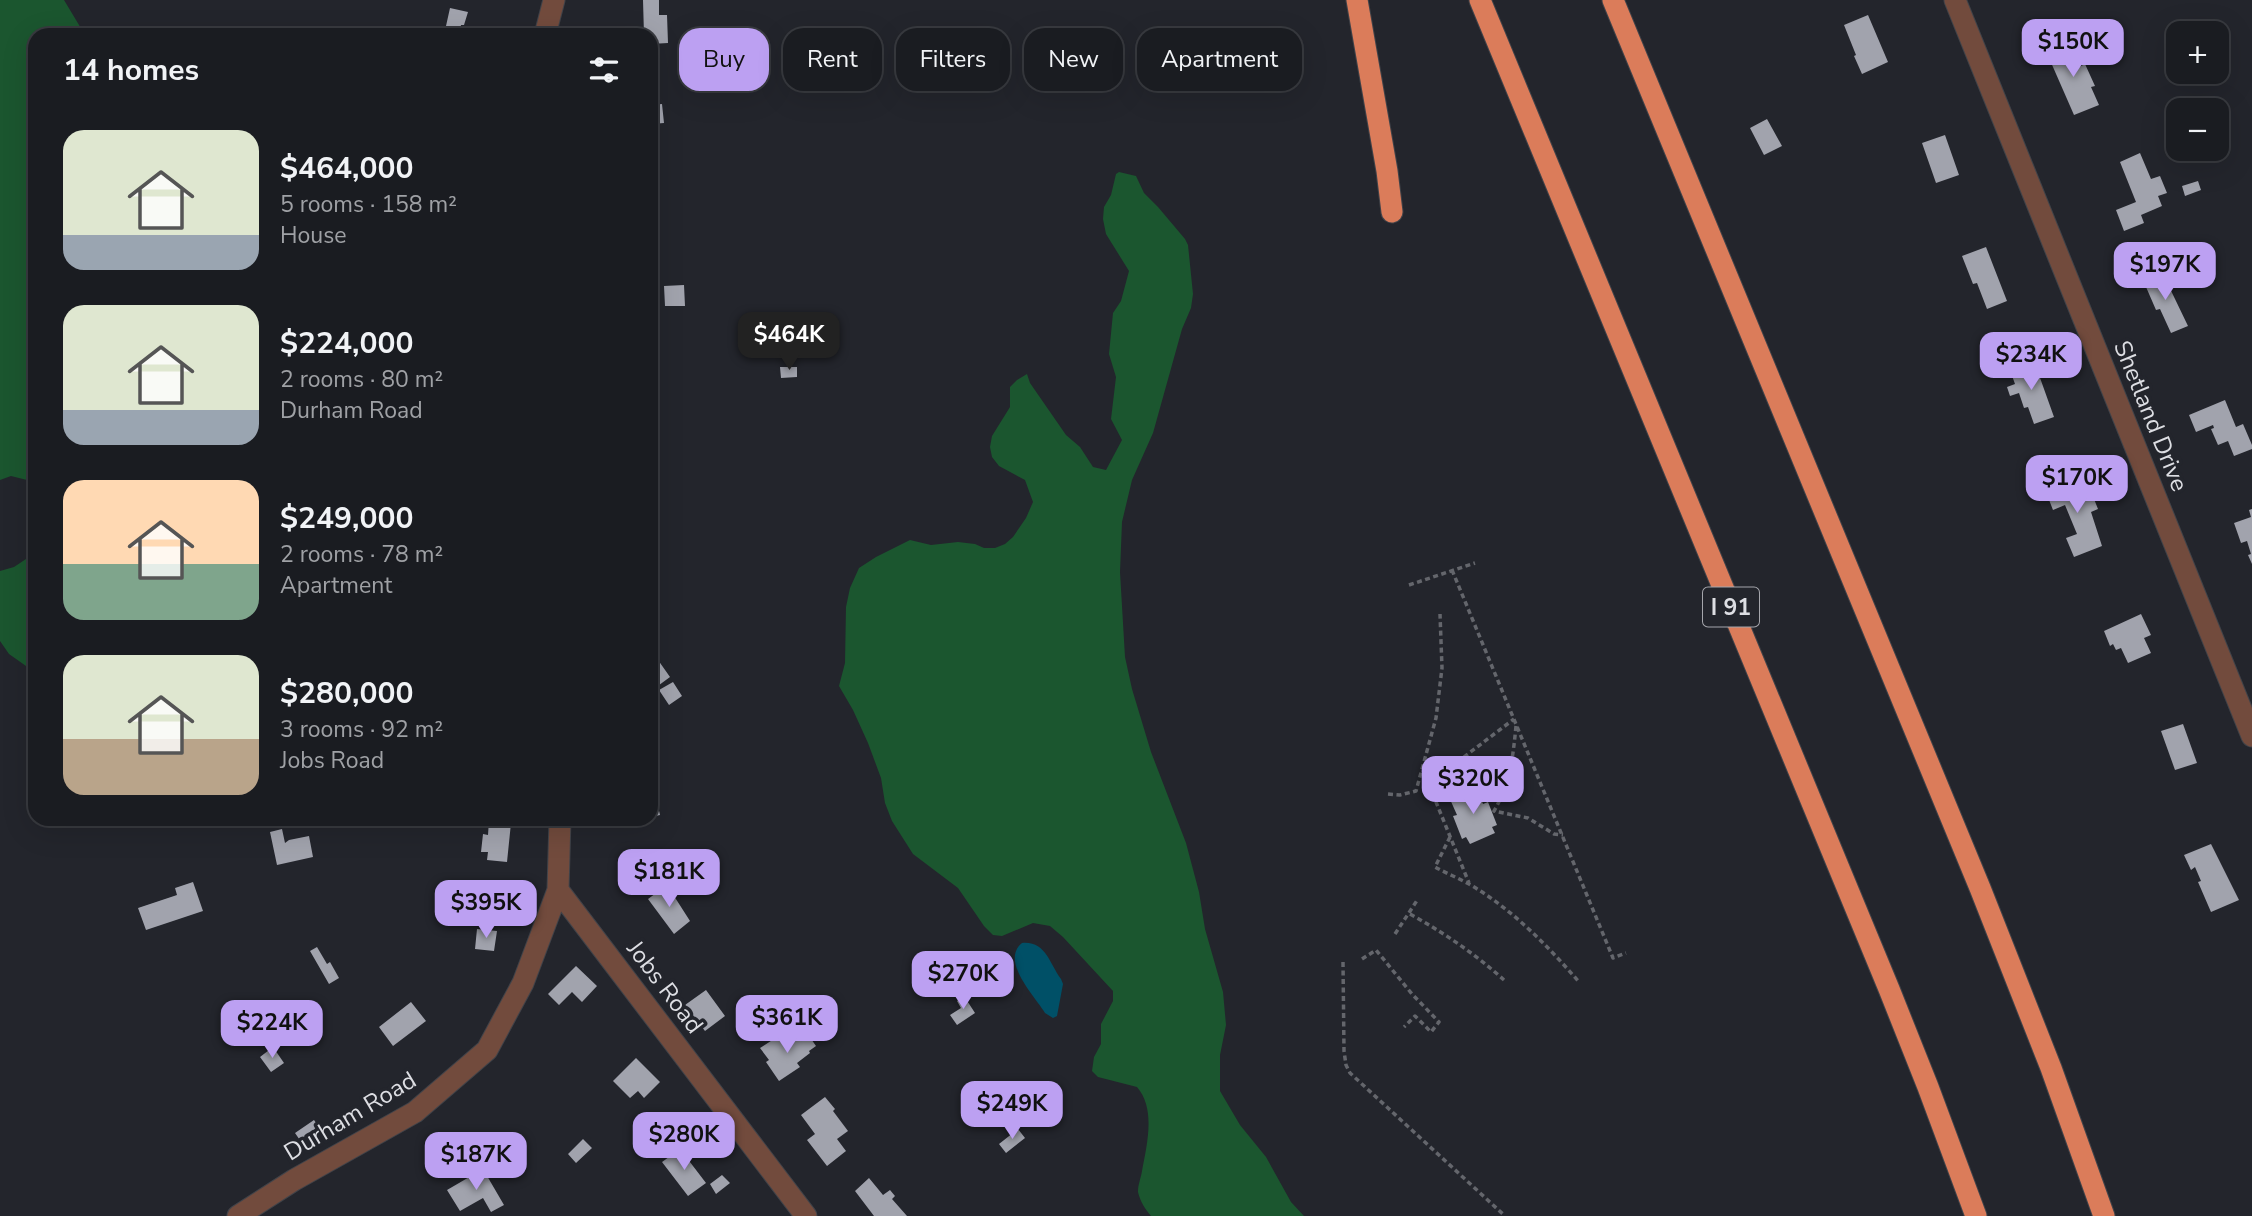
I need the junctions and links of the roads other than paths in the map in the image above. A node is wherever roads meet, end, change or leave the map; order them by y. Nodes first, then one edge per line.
1 (554, 0) edge
2 (1357, 0) edge
3 (1480, 0) edge
4 (1613, 0) edge
5 (1955, 0) edge
6 (547, 28) edge
7 (1392, 212) dead end
8 (2252, 736) edge
9 (560, 826) edge
10 (558, 890) junction
11 (239, 1216) edge
12 (806, 1216) edge
13 (1976, 1216) edge
14 (2104, 1216) edge

1 - 6 street
2 - 7 highway
3 - 13 highway, I 91
4 - 14 highway
5 - 8 street, Shetland Drive
9 - 10 street, Durham Road
10 - 11 street, Durham Road
10 - 12 street, Jobs Road

